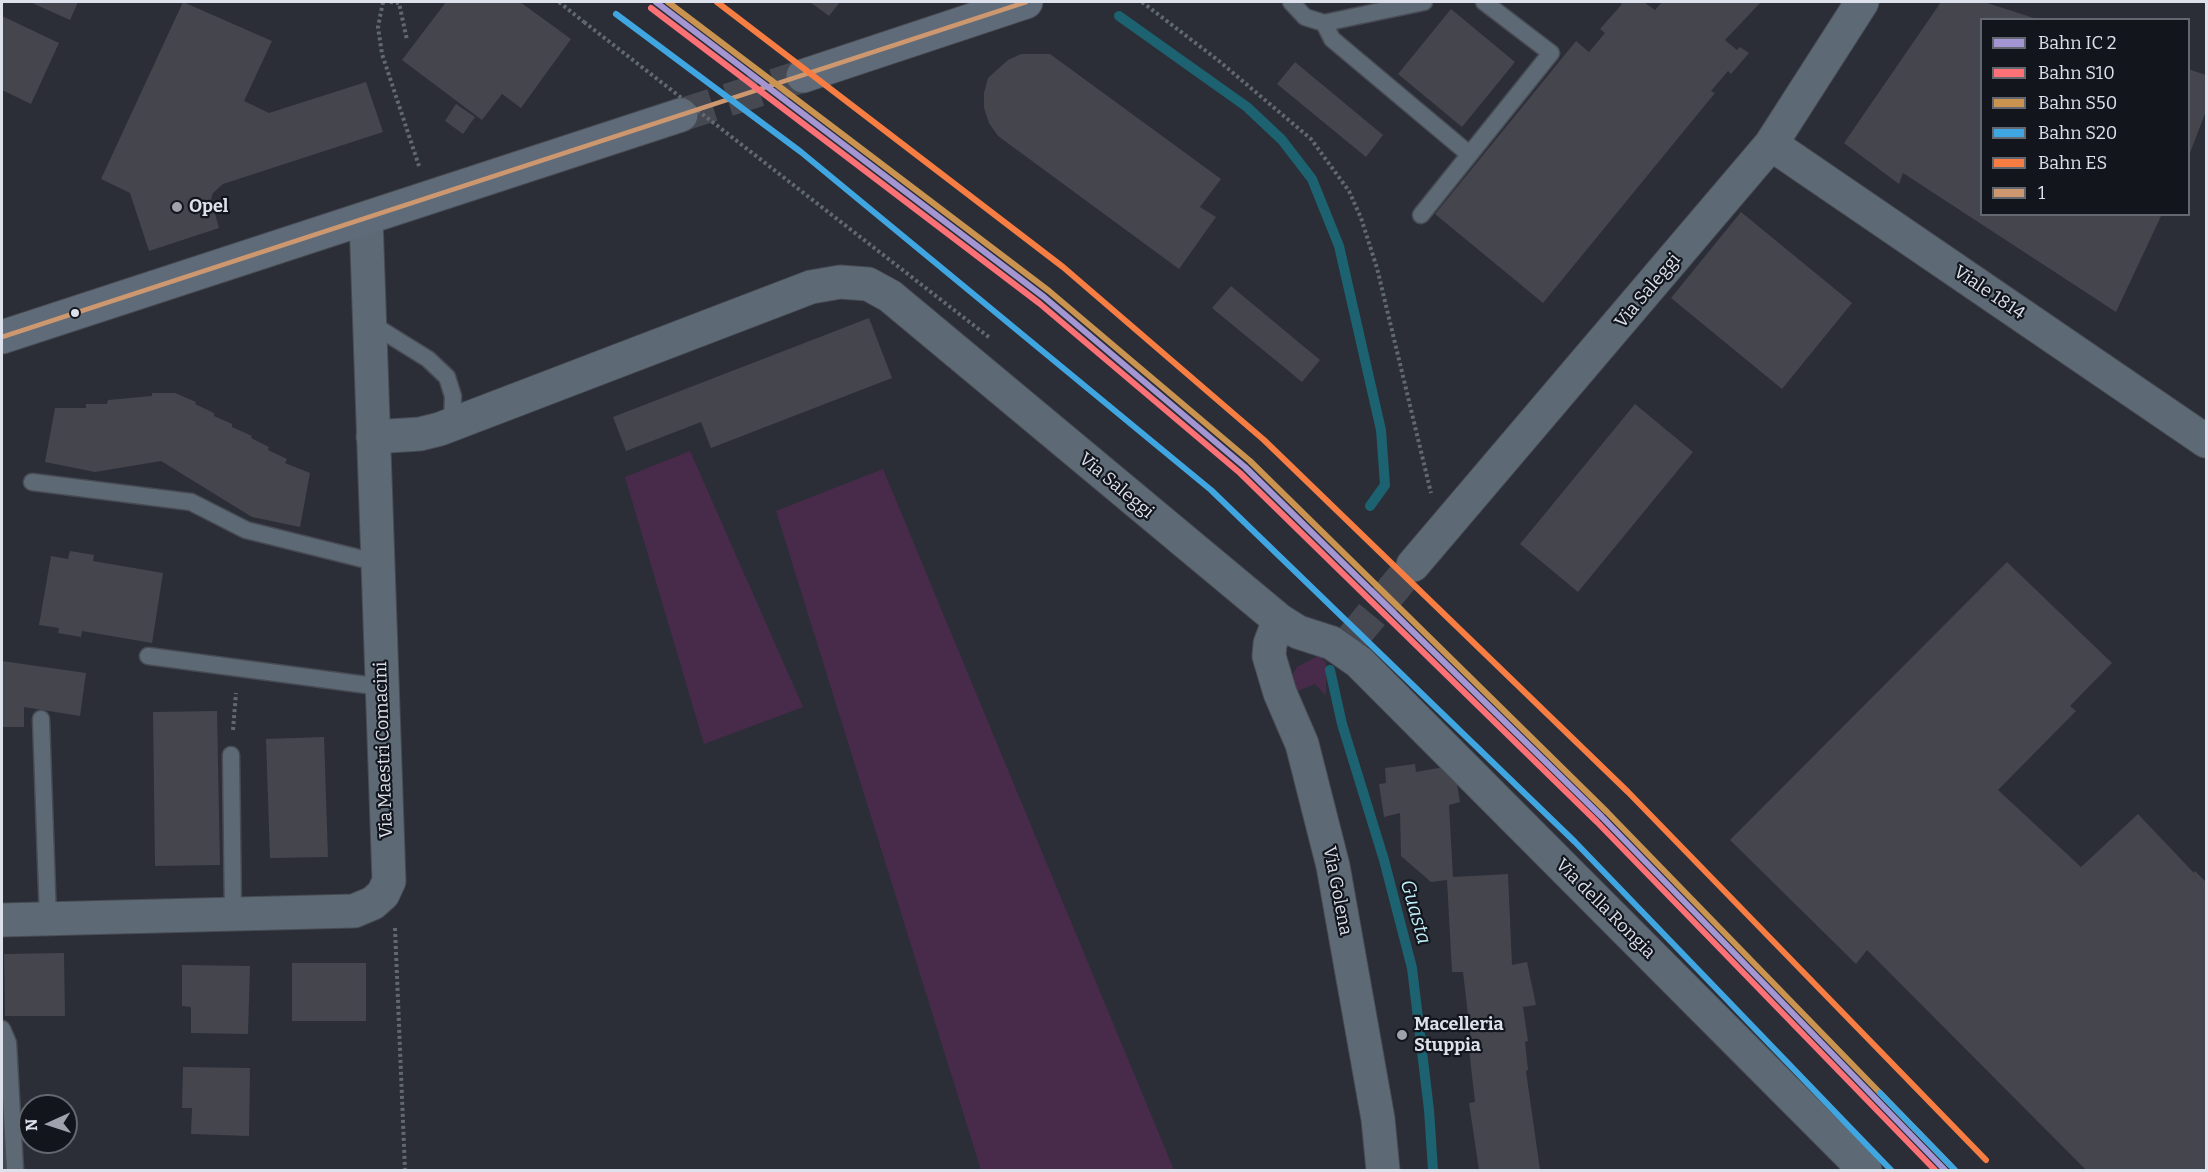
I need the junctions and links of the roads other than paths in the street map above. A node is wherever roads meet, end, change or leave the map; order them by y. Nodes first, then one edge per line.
1 (1026, 2) edge
2 (1291, 2) edge
3 (1424, 2) edge
4 (1484, 2) edge
5 (1862, 2) edge
6 (1324, 23) junction
7 (803, 76) tunnel mouth
8 (681, 115) tunnel mouth
9 (1771, 144) junction
10 (1469, 154) junction
11 (1420, 215) dead end
12 (366, 219) junction
13 (369, 322) junction
14 (2, 337) edge
15 (452, 424) junction
16 (373, 436) junction
17 (2206, 441) edge
18 (32, 482) dead end
19 (379, 563) junction
20 (1413, 566) tunnel mouth
21 (1279, 620) junction
22 (1347, 645) joint
23 (148, 656) dead end
24 (382, 687) junction
25 (41, 719) dead end
26 (231, 755) road end
27 (233, 914) junction
28 (48, 919) junction
29 (2, 920) edge
30 (2, 1029) edge
31 (1851, 1165) edge
32 (15, 1170) edge
33 (1383, 1170) edge

1 - 7 main road
2 - 6 lane
3 - 6 lane
4 - 10 lane
5 - 9 street, Via Saleggi
6 - 10 lane
8 - 12 main road
9 - 17 street, Viale 1814
9 - 20 street, Via Saleggi
10 - 11 lane
12 - 13 street, Via Maestri Comacini
12 - 14 main road
13 - 15 lane
13 - 16 street, Via Maestri Comacini
15 - 16 street, Via Saleggi
15 - 21 street, Via Saleggi
16 - 19 street, Via Maestri Comacini
18 - 19 lane
19 - 24 street, Via Maestri Comacini
21 - 22 street, Via Saleggi
21 - 33 street, Via Golena
22 - 31 street, Via della Rongia
23 - 24 lane
24 - 27 street, Via Maestri Comacini
25 - 28 lane
26 - 27 lane
27 - 28 street
28 - 29 street
30 - 32 lane

